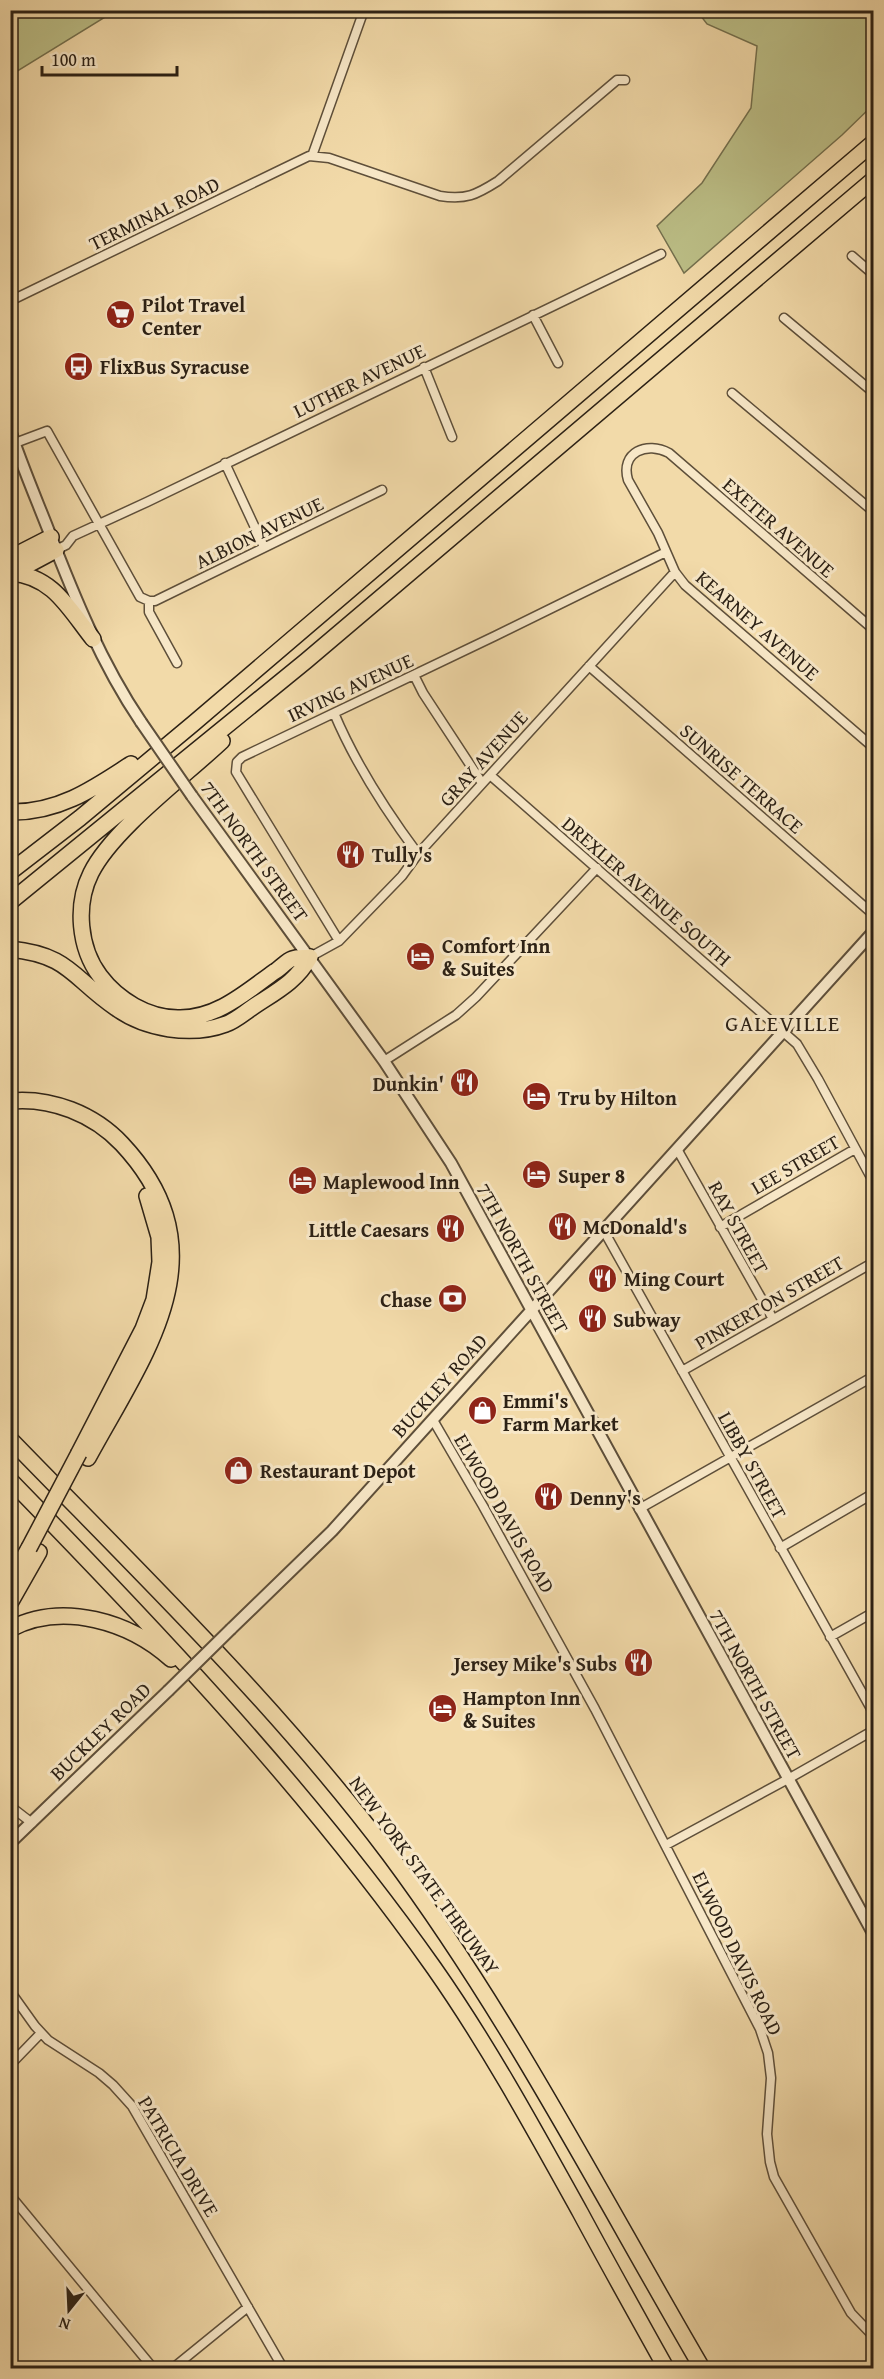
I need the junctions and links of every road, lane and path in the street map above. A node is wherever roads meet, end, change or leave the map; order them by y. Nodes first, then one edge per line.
1 (364, 10) edge
2 (625, 80) dead end
3 (873, 142) edge
4 (312, 156) junction
5 (873, 179) edge
6 (661, 254) dead end
7 (852, 256) dead end
8 (873, 275) edge
9 (10, 301) edge
10 (533, 315) junction
11 (784, 318) dead end
12 (558, 363) dead end
13 (424, 368) junction
14 (732, 393) dead end
15 (873, 393) edge
16 (10, 430) edge
17 (452, 437) dead end
18 (15, 443) junction
19 (225, 463) junction
20 (627, 478) joint
21 (382, 490) dead end
22 (873, 512) edge
23 (100, 523) junction
24 (73, 536) junction
25 (54, 544) junction
26 (264, 547) junction
27 (666, 552) junction
28 (11, 568) edge
29 (675, 572) junction
30 (149, 601) junction
31 (349, 624) junction
32 (873, 630) edge
33 (93, 639) junction
34 (177, 663) dead end
35 (590, 666) junction
36 (414, 675) junction
37 (334, 713) junction
38 (194, 723) junction
39 (873, 748) edge
40 (490, 775) junction
41 (483, 783) junction
42 (10, 812) edge
43 (418, 854) junction
44 (597, 868) junction
45 (10, 872) edge
46 (10, 902) edge
47 (873, 915) edge
48 (873, 933) edge
49 (339, 941) junction
50 (10, 949) edge
51 (310, 957) junction
52 (783, 1031) junction
53 (384, 1061) junction
54 (10, 1101) edge
55 (10, 1110) edge
56 (677, 1149) junction
57 (855, 1149) junction
58 (873, 1183) edge
59 (720, 1227) junction
60 (604, 1231) junction
61 (873, 1262) edge
62 (531, 1310) junction
63 (772, 1319) junction
64 (682, 1371) junction
65 (873, 1376) edge
66 (433, 1419) junction
67 (10, 1439) edge
68 (83, 1456) junction
69 (730, 1458) junction
70 (10, 1480) edge
71 (873, 1493) edge
72 (639, 1509) junction
73 (780, 1548) junction
74 (34, 1550) junction
75 (10, 1582) edge
76 (10, 1603) edge
77 (873, 1612) edge
78 (10, 1629) edge
79 (830, 1638) junction
80 (873, 1714) edge
81 (232, 1715) junction
82 (873, 1730) edge
83 (788, 1779) junction
84 (10, 1806) edge
85 (32, 1823) junction
86 (10, 1843) edge
87 (666, 1845) junction
88 (873, 1935) edge
89 (10, 1991) edge
90 (41, 2033) junction
91 (10, 2065) edge
92 (10, 2195) edge
93 (248, 2307) junction
94 (873, 2337) edge
95 (153, 2368) edge
96 (172, 2368) edge
97 (283, 2368) edge
98 (666, 2368) edge
99 (702, 2368) edge

1 - 4 street
2 - 4 street
3 - 38 highway
4 - 9 street, TERMINAL ROAD
5 - 31 highway
6 - 10 street, LUTHER AVENUE
7 - 8 street
10 - 12 street
10 - 13 street, LUTHER AVENUE
11 - 15 street
13 - 17 street
13 - 19 street, LUTHER AVENUE
14 - 22 street
16 - 18 street, 7TH NORTH STREET
18 - 23 street
18 - 25 street, 7TH NORTH STREET
19 - 23 street, LUTHER AVENUE
19 - 26 street
20 - 27 street, KEARNEY AVENUE
20 - 32 street, EXETER AVENUE
21 - 26 street, ALBION AVENUE
23 - 24 street, LUTHER AVENUE
23 - 30 street
24 - 25 street, LUTHER AVENUE
24 - 25 street, LUTHER AVENUE
25 - 28 highway
25 - 33 street, 7TH NORTH STREET
26 - 30 street, ALBION AVENUE
27 - 29 street, KEARNEY AVENUE
27 - 36 street, IRVING AVENUE
28 - 33 highway
29 - 35 street, GRAY AVENUE
29 - 39 street, KEARNEY AVENUE
30 - 34 street
31 - 46 highway
31 - 51 highway
33 - 51 street, 7TH NORTH STREET, bridge
35 - 40 street, GRAY AVENUE
35 - 47 street, SUNRISE TERRACE
36 - 37 street, IRVING AVENUE
36 - 41 street
37 - 43 street
37 - 49 street, IRVING AVENUE
38 - 42 highway
38 - 45 highway
40 - 41 street, GRAY AVENUE
40 - 44 street, DREXLER AVENUE SOUTH
41 - 43 street, GRAY AVENUE
43 - 49 street, GRAY AVENUE
44 - 52 street, DREXLER AVENUE SOUTH
44 - 53 street
48 - 52 street, BUCKLEY ROAD
49 - 51 street, GRAY AVENUE
50 - 51 highway
51 - 53 street, 7TH NORTH STREET
52 - 56 street, BUCKLEY ROAD
52 - 57 street, DREXLER AVENUE SOUTH
53 - 62 street, 7TH NORTH STREET
54 - 68 highway
55 - 68 highway
56 - 59 street, RAY STREET
56 - 60 street, BUCKLEY ROAD
57 - 58 street, DREXLER AVENUE SOUTH
57 - 59 street, LEE STREET
59 - 63 street, RAY STREET
60 - 62 street, BUCKLEY ROAD
60 - 64 street, LIBBY STREET
61 - 63 street, PINKERTON STREET
62 - 66 street, BUCKLEY ROAD
62 - 72 street, 7TH NORTH STREET
63 - 64 street, PINKERTON STREET
64 - 69 street, LIBBY STREET
65 - 69 street
66 - 85 street, BUCKLEY ROAD, bridge
66 - 87 street, ELWOOD DAVIS ROAD
67 - 99 highway, NEW YORK STATE THRUWAY
68 - 74 highway, bridge
69 - 72 street
69 - 73 street, LIBBY STREET
70 - 81 highway
71 - 73 street
72 - 83 street, 7TH NORTH STREET
73 - 79 street, LIBBY STREET
74 - 75 highway
74 - 76 highway
77 - 79 street
78 - 81 highway
79 - 80 street, LIBBY STREET
81 - 98 highway
82 - 83 street
83 - 87 street
83 - 88 street, 7TH NORTH STREET
84 - 85 street
85 - 86 street, BUCKLEY ROAD
87 - 94 street, ELWOOD DAVIS ROAD
89 - 90 street, PATRICIA DRIVE
90 - 91 street
90 - 93 street, PATRICIA DRIVE
92 - 95 street
93 - 96 street
93 - 97 street, PATRICIA DRIVE

